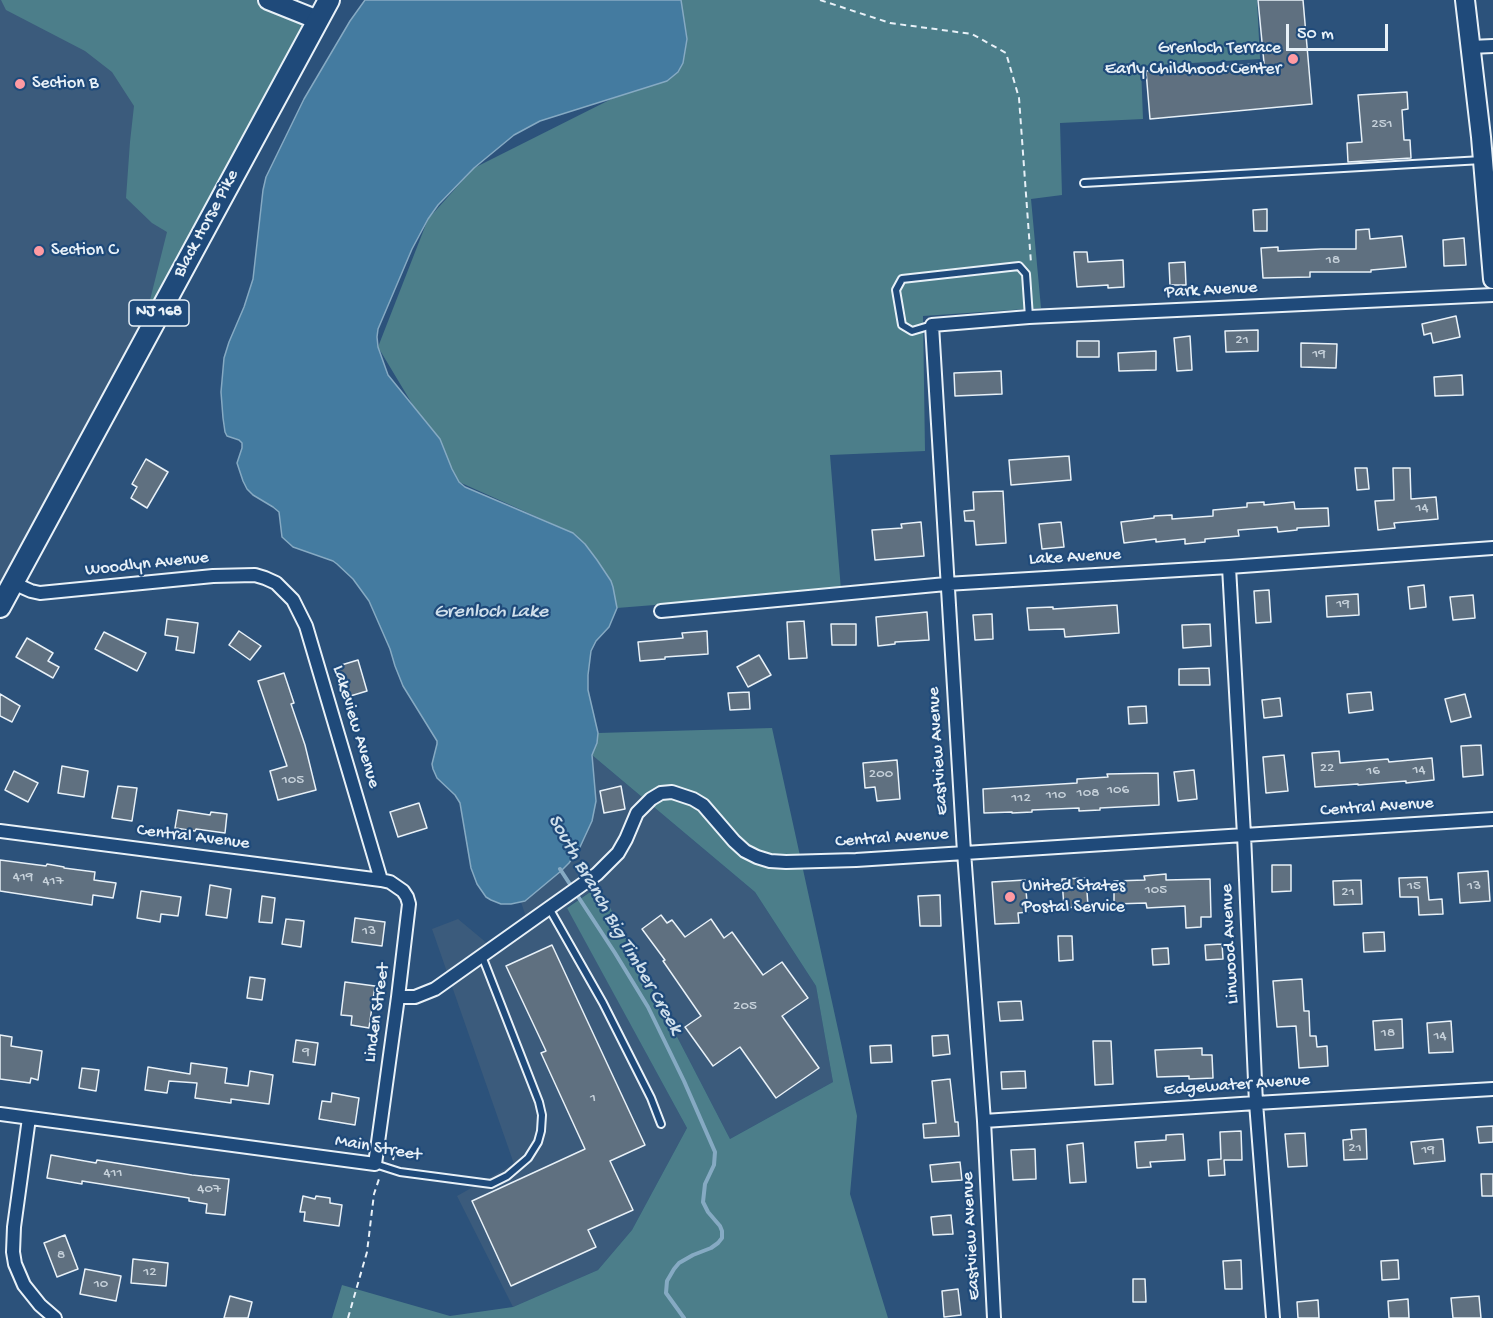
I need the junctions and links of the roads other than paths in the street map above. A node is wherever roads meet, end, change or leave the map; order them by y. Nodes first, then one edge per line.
1 (268, 0) edge
2 (329, 0) edge
3 (1465, 0) edge
4 (318, 20) junction
5 (1493, 46) edge
6 (1470, 47) junction
7 (1483, 160) junction
8 (1084, 183) dead end
9 (1493, 279) edge
10 (1493, 295) edge
11 (1029, 317) junction
12 (932, 325) junction
13 (1493, 548) edge
14 (1229, 567) junction
15 (13, 583) junction
16 (946, 584) junction
17 (283, 589) joint
18 (0, 607) edge
19 (661, 611) dead end
20 (1493, 819) edge
21 (0, 831) edge
22 (1244, 835) junction
23 (964, 852) junction
24 (381, 880) junction
25 (549, 908) junction
26 (482, 956) junction
27 (398, 997) junction
28 (1493, 1089) edge
29 (1256, 1103) junction
30 (0, 1114) edge
31 (29, 1118) junction
32 (984, 1121) junction
33 (661, 1124) dead end
34 (381, 1166) junction
35 (56, 1318) edge
36 (994, 1318) edge
37 (1273, 1318) edge

1 - 4 main road
2 - 4 main road, Black Horse Pike / NJ 168
3 - 6 main road
4 - 15 main road, Black Horse Pike / NJ 168
5 - 6 street
6 - 7 main road
7 - 8 lane
7 - 9 main road
10 - 11 street, Park Avenue
11 - 12 street, Park Avenue
11 - 12 lane
12 - 16 street, Eastview Avenue
13 - 14 street, Lake Avenue
14 - 16 street, Lake Avenue
14 - 22 street, Linwood Avenue
15 - 17 street, Woodlyn Avenue
15 - 18 main road, Black Horse Pike / NJ 168
16 - 19 street, Lake Avenue
16 - 23 street, Eastview Avenue
17 - 24 street, Lakeview Avenue
20 - 22 street, Central Avenue
21 - 24 street, Central Avenue
22 - 23 street, Central Avenue
22 - 29 street, Linwood Avenue
23 - 25 street, Central Avenue
23 - 32 street, Eastview Avenue
24 - 27 street, Linden Street
25 - 26 street, Central Avenue
25 - 33 lane
26 - 27 street, Central Avenue
26 - 34 lane, Main Street
27 - 34 street, Linden Street
28 - 29 street, Edgewater Avenue
29 - 32 street, Edgewater Avenue
29 - 37 street, Linwood Avenue
30 - 31 street, Main Street
31 - 34 street, Main Street
31 - 35 street
32 - 36 street, Eastview Avenue

